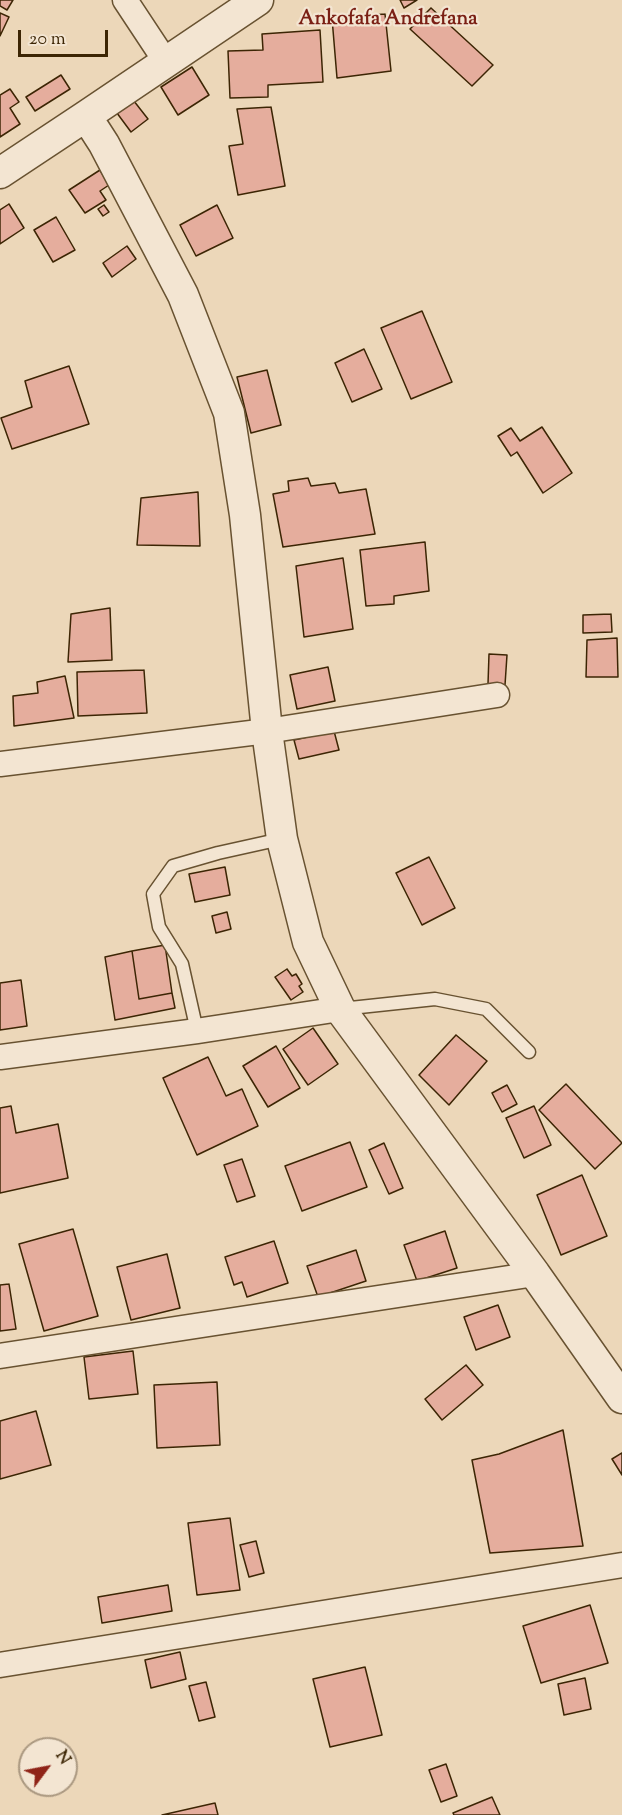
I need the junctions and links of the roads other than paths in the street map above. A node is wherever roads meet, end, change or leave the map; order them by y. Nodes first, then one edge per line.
1 (125, 0) edge
2 (258, 0) edge
3 (166, 62) junction
4 (86, 116) junction
5 (0, 173) edge
6 (497, 695) dead end
7 (267, 731) junction
8 (0, 764) edge
9 (282, 839) junction
10 (340, 1009) junction
11 (197, 1031) junction
12 (529, 1052) dead end
13 (0, 1057) edge
14 (535, 1274) junction
15 (0, 1356) edge
16 (622, 1398) edge
17 (622, 1565) edge
18 (0, 1665) edge

1 - 3 street
2 - 3 street
3 - 4 street
4 - 5 street
4 - 7 street
6 - 7 street
7 - 8 street
7 - 9 street
9 - 10 street
9 - 11 lane
10 - 11 street
10 - 12 lane
10 - 14 street
11 - 13 street
14 - 15 street
14 - 16 street
17 - 18 street

